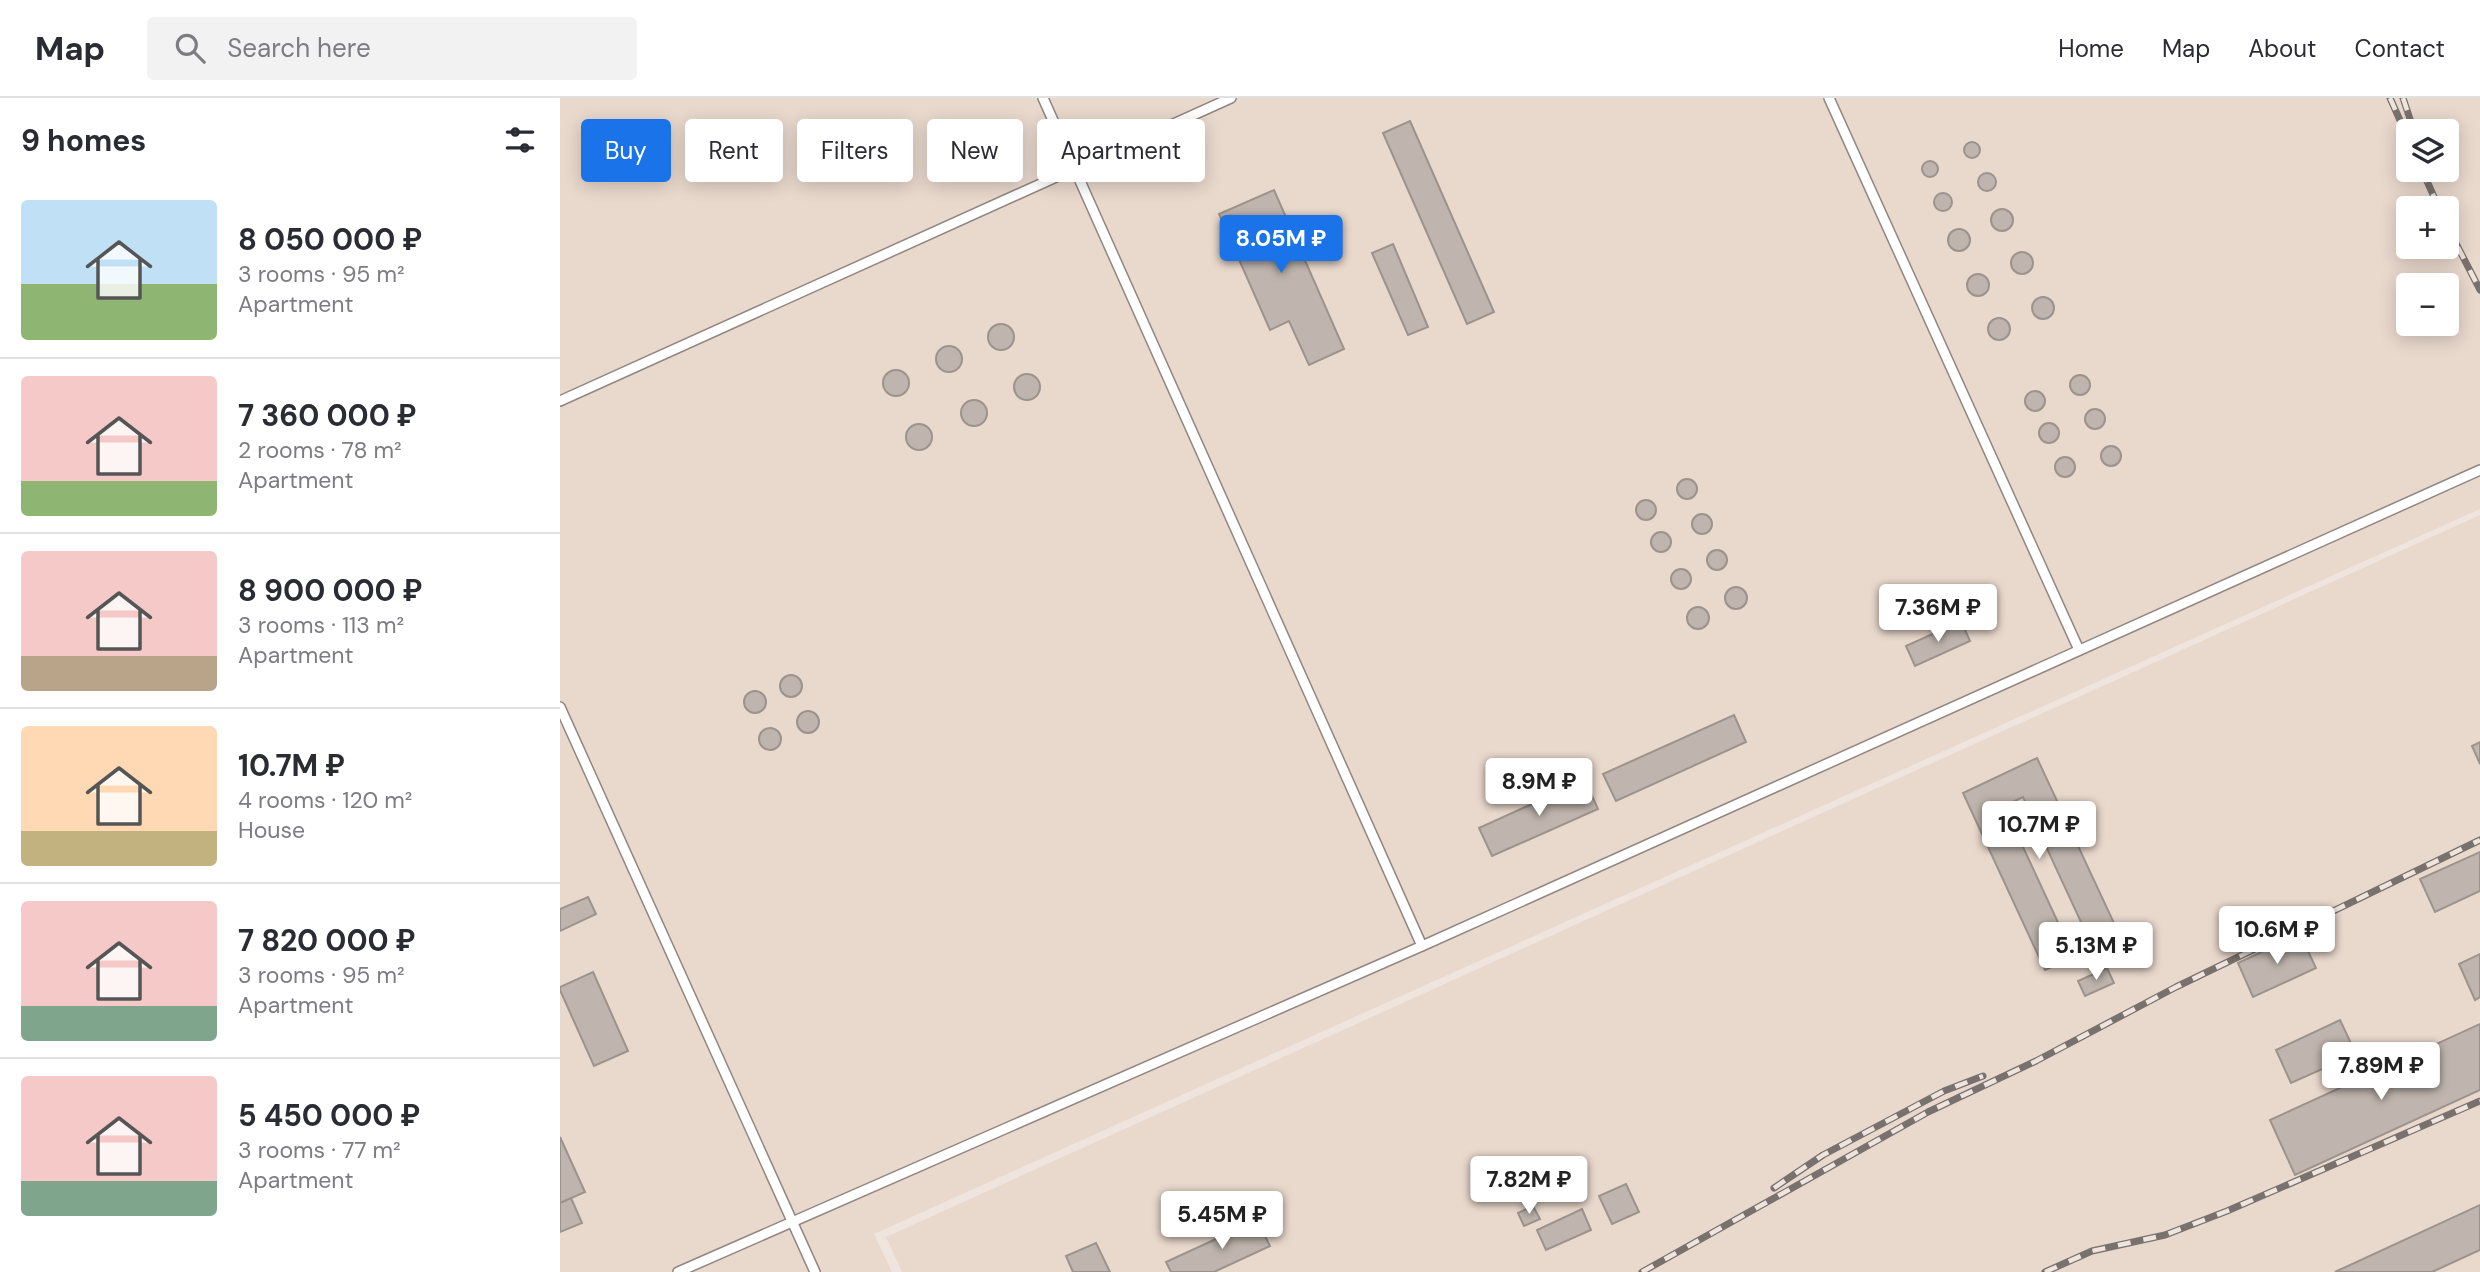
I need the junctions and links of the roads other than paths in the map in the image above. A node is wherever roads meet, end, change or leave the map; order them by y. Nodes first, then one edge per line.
1 (1043, 98) edge
2 (1231, 98) edge
3 (1829, 98) edge
4 (1052, 119) edge
5 (1185, 119) edge
6 (1046, 182) edge
7 (1081, 182) edge
8 (560, 401) edge
9 (2480, 470) edge
10 (2080, 650) junction
11 (560, 707) edge
12 (1422, 946) junction
13 (792, 1221) junction
14 (678, 1272) edge
15 (815, 1272) edge

1 - 4 lane
2 - 5 lane
3 - 10 lane
6 - 8 lane
7 - 12 lane
9 - 10 lane
10 - 12 lane
11 - 13 lane
12 - 13 lane
13 - 14 lane
13 - 15 lane

